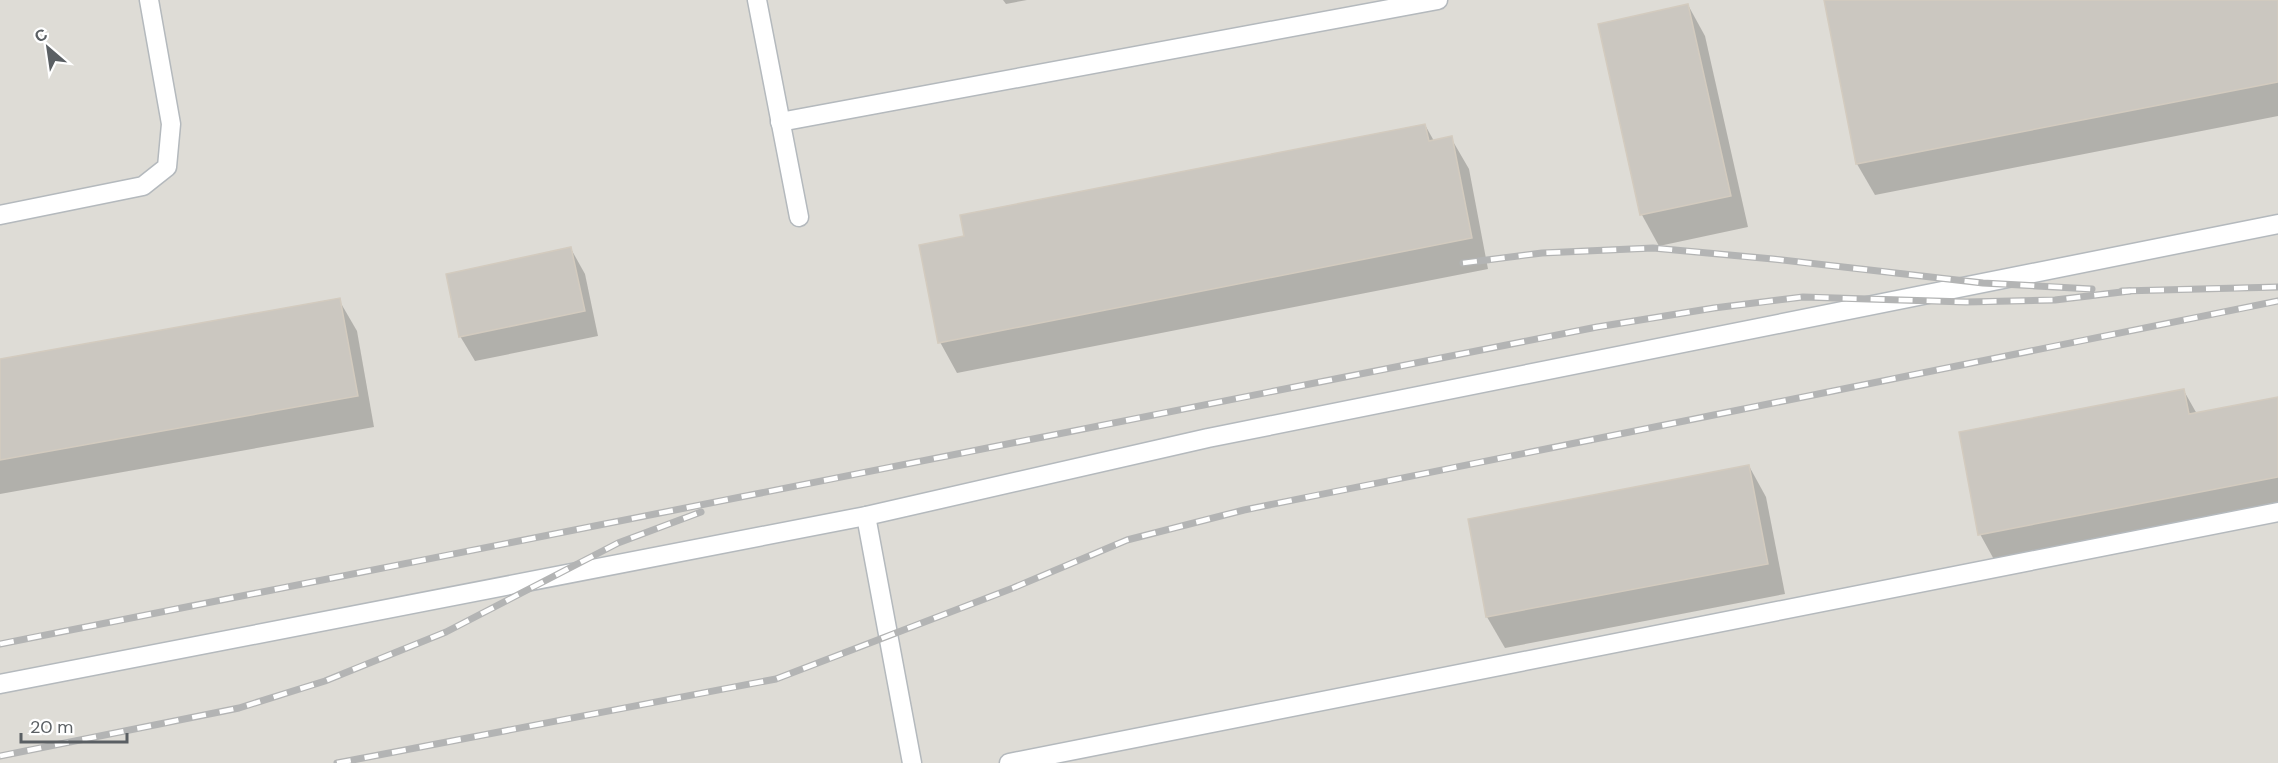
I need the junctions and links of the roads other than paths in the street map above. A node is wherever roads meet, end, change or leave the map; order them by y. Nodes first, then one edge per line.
1 (149, 0) edge
2 (757, 0) edge
3 (1438, 0) edge
4 (780, 122) junction
5 (0, 215) edge
6 (799, 217) dead end
7 (2278, 224) edge
8 (2278, 512) edge
9 (866, 516) junction
10 (0, 684) edge
11 (912, 763) edge
12 (1009, 763) edge

1 - 5 lane
2 - 4 lane
3 - 4 lane
4 - 6 lane
7 - 9 lane
8 - 12 lane
9 - 10 lane
9 - 11 lane

